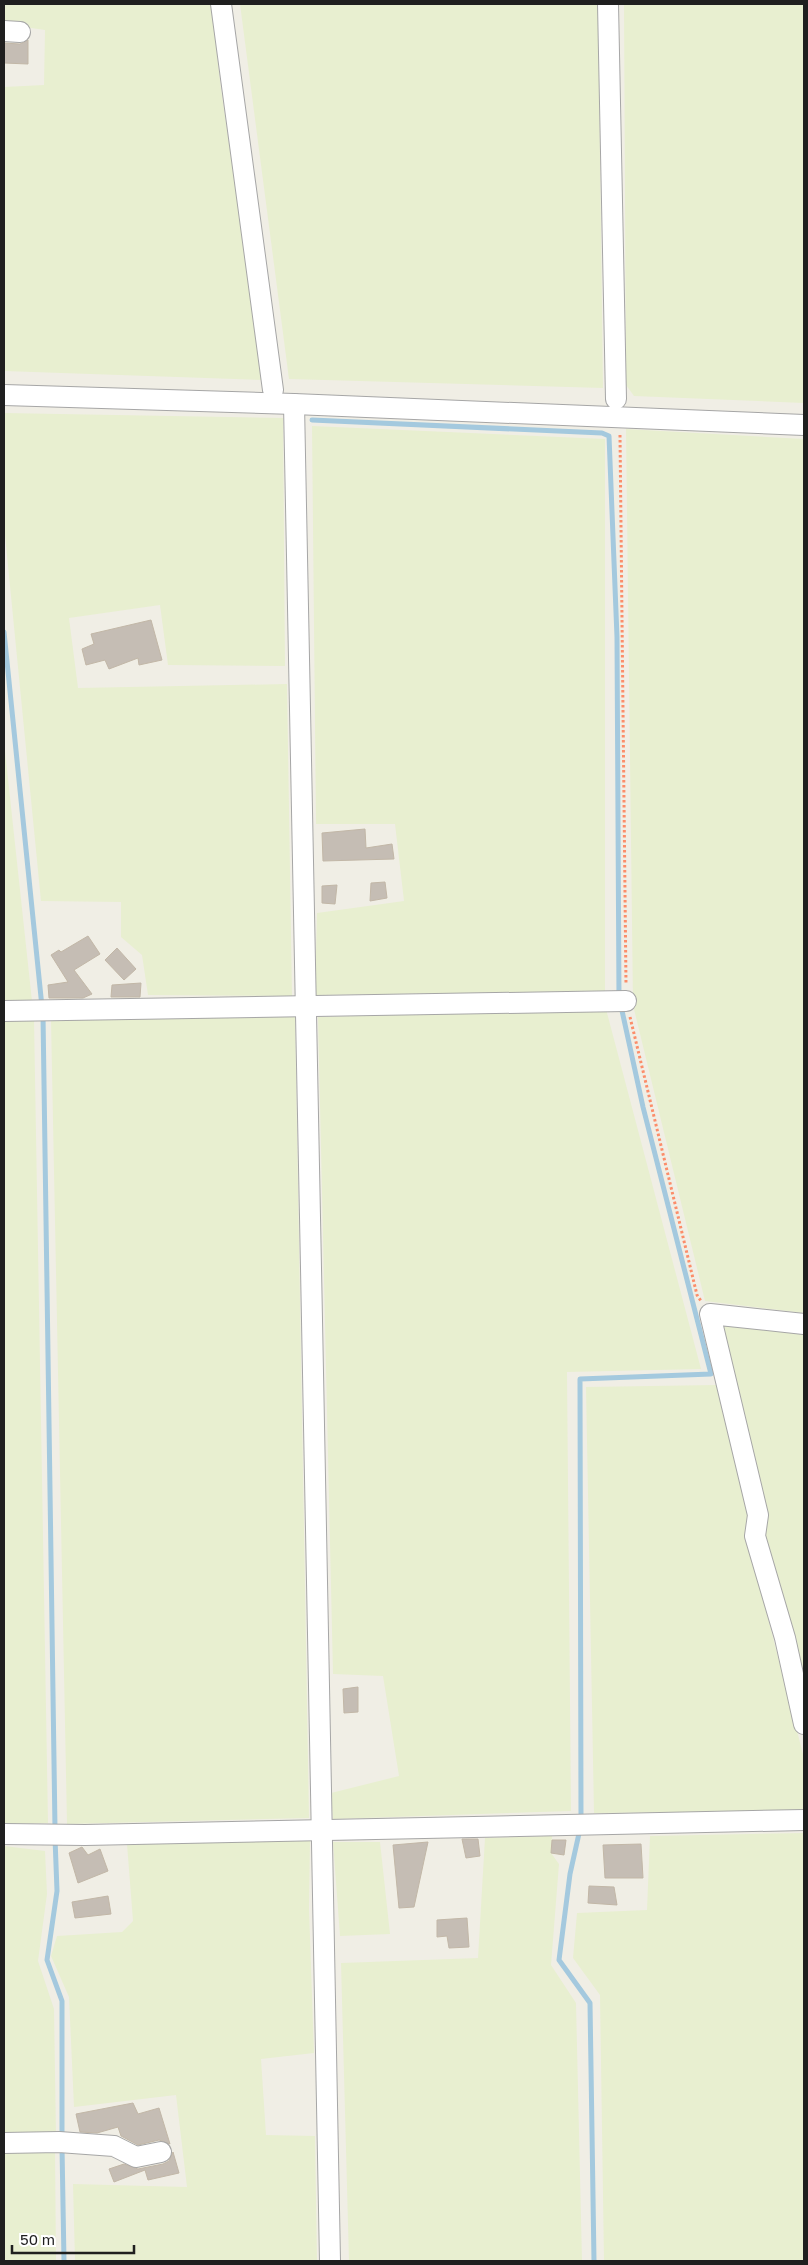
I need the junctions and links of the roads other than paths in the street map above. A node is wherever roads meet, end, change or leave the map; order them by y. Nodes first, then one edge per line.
1 (222, 4) edge
2 (608, 4) edge
3 (273, 390) dead end
4 (4, 395) edge
5 (294, 404) junction
6 (618, 408) junction
7 (804, 425) edge
8 (626, 1001) road end
9 (304, 1007) junction
10 (4, 1012) edge
11 (804, 1324) edge
12 (804, 1721) edge
13 (804, 1820) edge
14 (324, 1828) junction
15 (4, 1834) edge
16 (4, 2143) edge
17 (161, 2152) dead end
18 (330, 2261) edge

1 - 3 street
2 - 6 street
4 - 5 street
5 - 6 street
5 - 9 street
6 - 7 street
8 - 9 street
9 - 10 street
9 - 14 street
11 - 12 street
13 - 14 street
14 - 15 street
14 - 18 street
16 - 17 street

